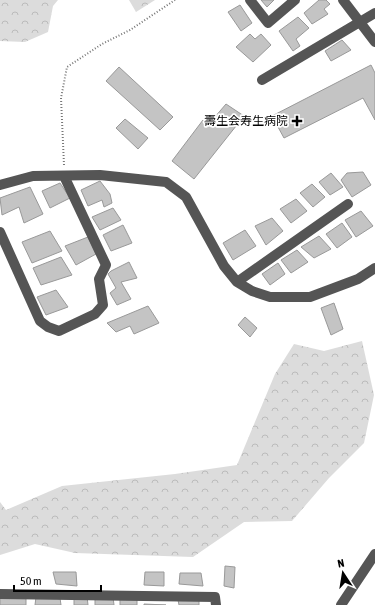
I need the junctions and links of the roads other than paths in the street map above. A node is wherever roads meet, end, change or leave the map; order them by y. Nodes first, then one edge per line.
1 (250, 0) edge
2 (296, 0) edge
3 (343, 0) edge
4 (375, 13) edge
5 (359, 23) junction
6 (375, 42) edge
7 (262, 80) dead end
8 (64, 176) junction
9 (0, 185) edge
10 (348, 204) dead end
11 (0, 232) edge
12 (375, 268) edge
13 (237, 282) junction
14 (375, 554) edge
15 (0, 594) edge
16 (341, 604) edge
17 (216, 605) edge

1 - 2 street
3 - 5 street
4 - 5 street
5 - 6 street
5 - 7 street
8 - 9 street
8 - 11 street
8 - 13 street
10 - 13 street
12 - 13 street
14 - 16 street
15 - 17 street

